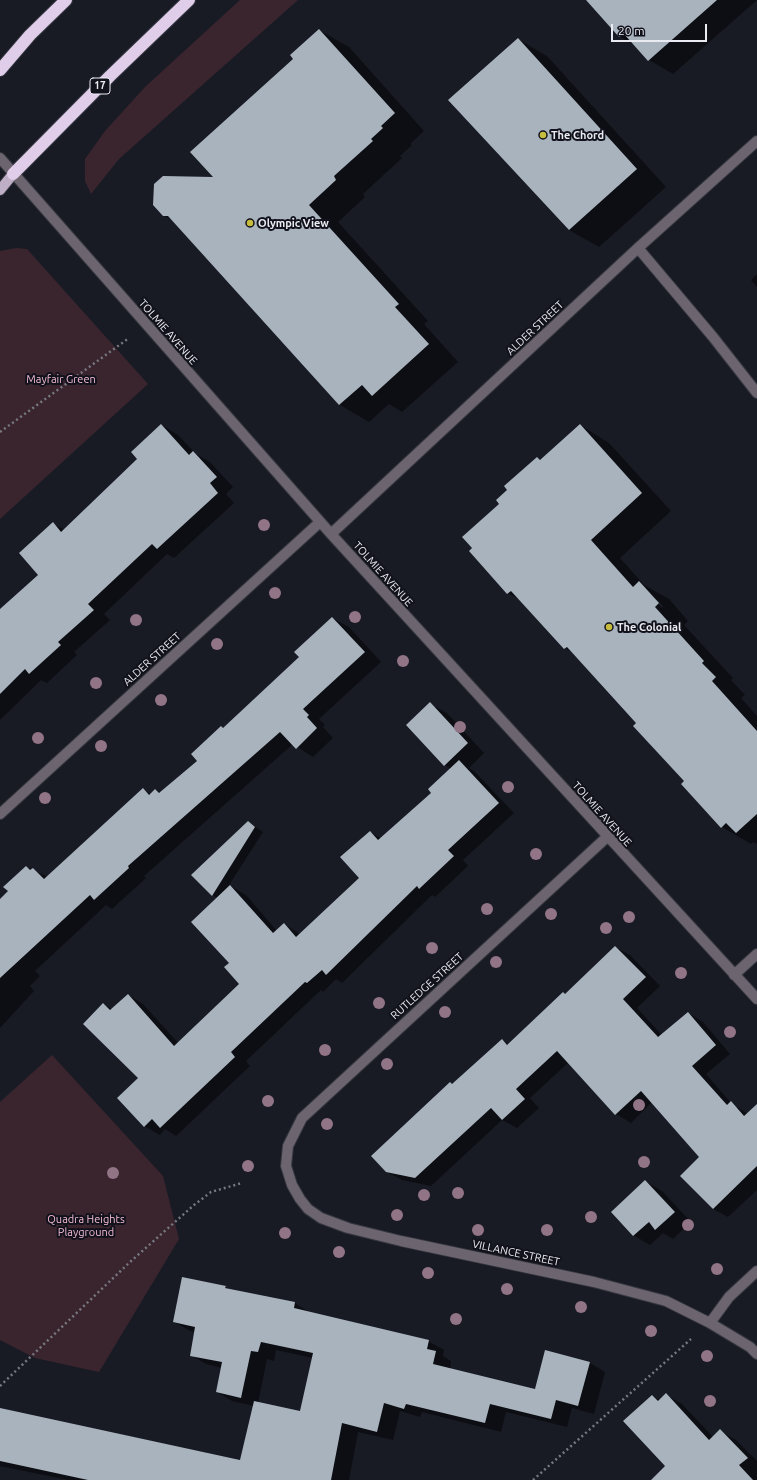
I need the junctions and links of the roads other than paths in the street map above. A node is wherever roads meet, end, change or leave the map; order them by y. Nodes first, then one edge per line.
1 (66, 0) edge
2 (189, 0) edge
3 (0, 70) edge
4 (757, 141) edge
5 (0, 158) edge
6 (14, 174) junction
7 (0, 190) edge
8 (638, 248) junction
9 (757, 393) edge
10 (320, 522) junction
11 (331, 534) junction
12 (0, 814) edge
13 (607, 838) junction
14 (757, 954) edge
15 (734, 975) junction
16 (757, 999) edge
17 (286, 1166) joint
18 (757, 1271) edge
19 (710, 1323) junction
20 (757, 1354) edge

1 - 3 highway
2 - 6 highway, 17
4 - 8 street, ALDER STREET
5 - 6 street, TOLMIE AVENUE
6 - 7 main road, 17
6 - 10 street, TOLMIE AVENUE
8 - 9 street
8 - 11 street, ALDER STREET
10 - 11 street, TOLMIE AVENUE
10 - 12 street, ALDER STREET
11 - 13 street, TOLMIE AVENUE
13 - 15 street, TOLMIE AVENUE
13 - 17 street, RUTLEDGE STREET
14 - 15 street
15 - 16 street, TOLMIE AVENUE
17 - 19 street, VILLANCE STREET
18 - 19 street
19 - 20 street, VILLANCE STREET

